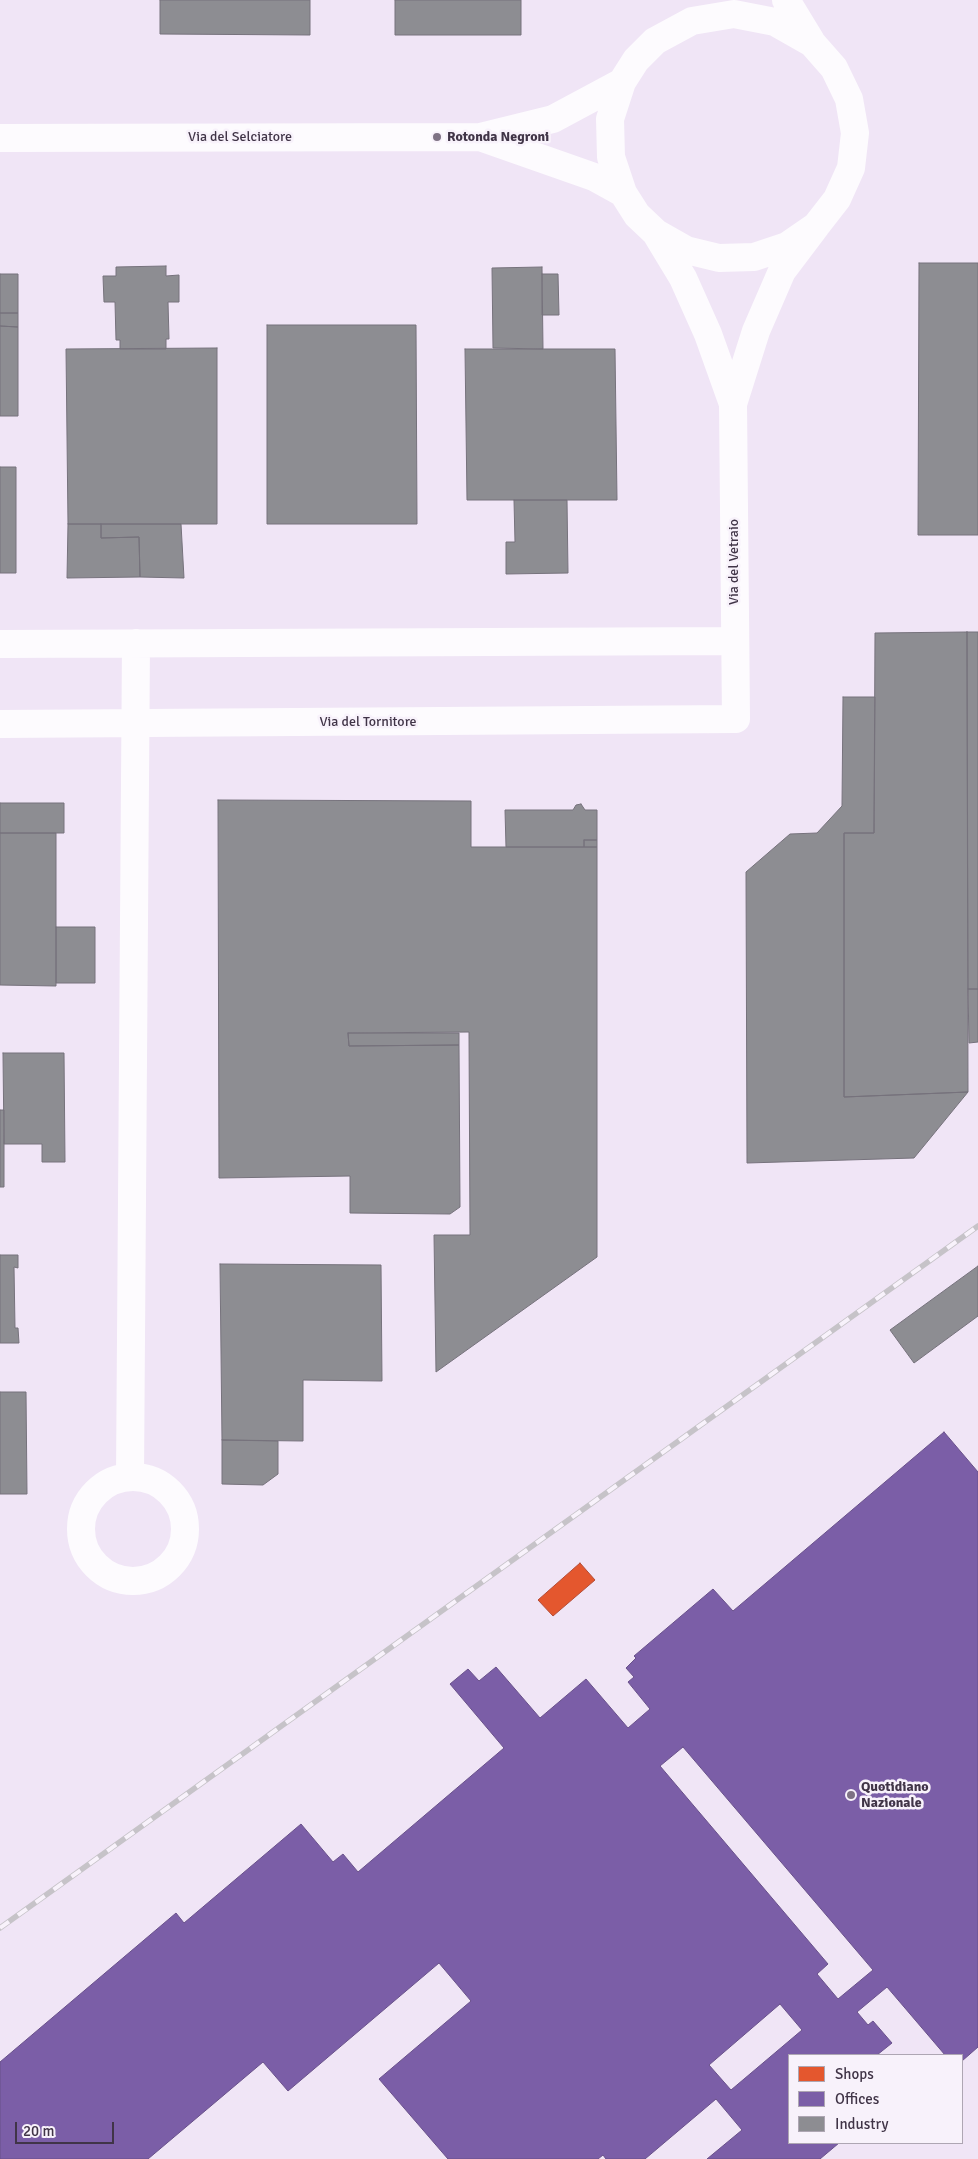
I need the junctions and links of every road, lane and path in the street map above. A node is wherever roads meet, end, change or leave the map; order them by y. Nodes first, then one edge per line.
1 (686, 0) edge
2 (786, 0) edge
3 (655, 41) junction
4 (812, 42) junction
5 (622, 82) junction
6 (480, 137) junction
7 (0, 138) edge
8 (623, 193) junction
9 (816, 226) junction
10 (656, 233) junction
11 (733, 404) junction
12 (734, 641) junction
13 (136, 643) junction
14 (0, 644) edge
15 (736, 719) joint
16 (137, 723) junction
17 (0, 724) edge
18 (130, 1476) dead end

1 - 3 street
2 - 4 street
3 - 4 street
3 - 5 street
4 - 9 street
5 - 6 street, Via del Selciatore
5 - 8 street
6 - 7 street, Via del Selciatore
6 - 8 street, Via del Selciatore
8 - 10 street
9 - 10 street
9 - 11 street
10 - 11 street
11 - 12 street, Via del Vetraio
12 - 13 street
12 - 15 street, Via del Vetraio
13 - 14 street
13 - 16 street
15 - 16 street, Via del Tornitore
16 - 17 street, Via del Tornitore
16 - 18 street

